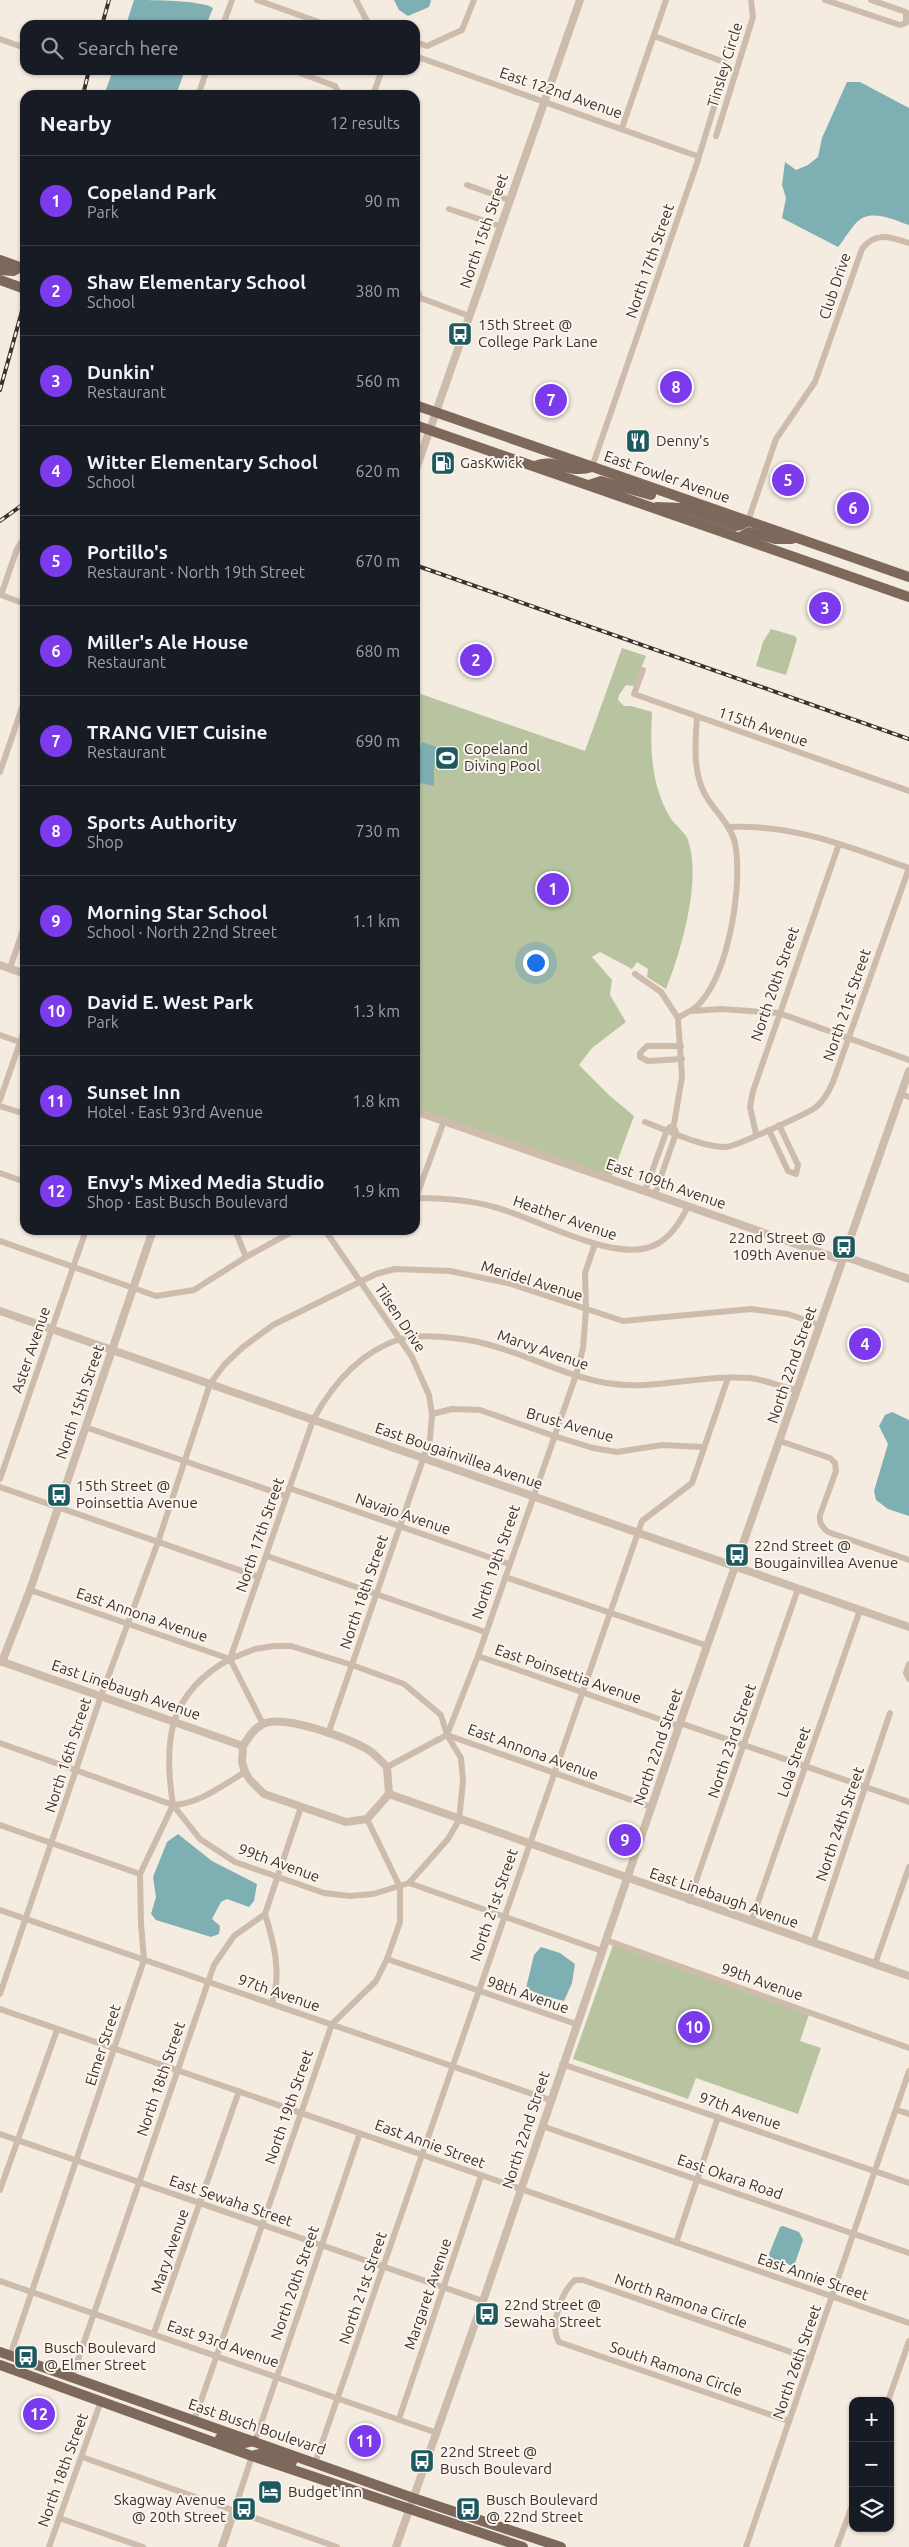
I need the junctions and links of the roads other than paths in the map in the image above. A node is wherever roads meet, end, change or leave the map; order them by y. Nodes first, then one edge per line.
1 (232, 0) edge
2 (257, 0) edge
3 (356, 0) edge
4 (474, 0) edge
5 (580, 0) edge
6 (666, 0) edge
7 (751, 0) edge
8 (825, 0) edge
9 (871, 0) edge
10 (885, 2) edge
11 (225, 20) edge
12 (313, 20) edge
13 (366, 20) edge
14 (654, 36) junction
15 (0, 39) edge
16 (420, 44) edge
17 (20, 46) edge
18 (420, 58) edge
19 (205, 75) edge
20 (305, 75) edge
21 (380, 75) edge
22 (200, 90) edge
23 (336, 90) edge
24 (375, 90) edge
25 (545, 102) junction
26 (622, 128) junction
27 (716, 136) dead end
28 (697, 156) junction
29 (467, 184) dead end
30 (509, 200) junction
31 (449, 209) dead end
32 (500, 226) junction
33 (909, 243) edge
34 (0, 260) edge
35 (20, 267) edge
36 (20, 269) edge
37 (0, 270) edge
38 (0, 280) edge
39 (20, 286) edge
40 (420, 298) edge
41 (469, 316) junction
42 (420, 407) edge
43 (436, 412) junction
44 (420, 427) edge
45 (430, 430) junction
46 (420, 458) edge
47 (534, 466) junction
48 (592, 467) junction
49 (589, 485) junction
50 (675, 496) junction
51 (654, 508) junction
52 (748, 521) junction
53 (740, 538) junction
54 (796, 538) junction
55 (20, 544) edge
56 (909, 577) edge
57 (909, 597) edge
58 (20, 602) edge
59 (643, 670) dead end
60 (20, 714) edge
61 (697, 717) junction
62 (0, 772) edge
63 (909, 791) edge
64 (729, 827) junction
65 (839, 844) junction
66 (909, 868) edge
67 (20, 939) edge
68 (0, 965) edge
69 (10, 968) junction
70 (20, 972) edge
71 (635, 974) dead end
72 (692, 1011) junction
73 (779, 1013) junction
74 (678, 1018) junction
75 (0, 1035) edge
76 (848, 1038) junction
77 (20, 1042) edge
78 (681, 1046) junction
79 (20, 1050) edge
80 (682, 1059) junction
81 (909, 1060) edge
82 (909, 1070) edge
83 (905, 1095) edge
84 (0, 1100) edge
85 (0, 1106) edge
86 (20, 1112) edge
87 (420, 1113) edge
88 (444, 1121) junction
89 (645, 1122) dead end
90 (674, 1124) junction
91 (779, 1125) junction
92 (667, 1130) junction
93 (769, 1130) junction
94 (676, 1133) junction
95 (756, 1134) junction
96 (0, 1173) edge
97 (20, 1180) edge
98 (420, 1187) edge
99 (645, 1190) junction
100 (655, 1194) junction
101 (420, 1198) edge
102 (688, 1206) junction
103 (84, 1235) edge
104 (151, 1235) edge
105 (237, 1235) edge
106 (286, 1235) edge
107 (327, 1235) edge
108 (0, 1241) edge
109 (595, 1244) junction
110 (246, 1257) junction
111 (843, 1258) junction
112 (73, 1268) junction
113 (909, 1279) edge
114 (360, 1282) junction
115 (133, 1288) junction
116 (586, 1310) junction
117 (0, 1311) edge
118 (820, 1325) junction
119 (51, 1330) junction
120 (400, 1339) junction
121 (112, 1351) junction
122 (576, 1374) junction
123 (728, 1378) junction
124 (210, 1384) junction
125 (798, 1390) junction
126 (432, 1414) junction
127 (313, 1420) junction
128 (85, 1427) junction
129 (554, 1436) junction
130 (780, 1440) junction
131 (704, 1447) junction
132 (423, 1458) junction
133 (184, 1460) junction
134 (0, 1479) edge
135 (0, 1487) edge
136 (289, 1488) junction
137 (286, 1496) junction
138 (533, 1496) junction
139 (58, 1507) junction
140 (400, 1526) junction
141 (638, 1532) junction
142 (158, 1542) junction
143 (267, 1556) junction
144 (909, 1560) edge
145 (509, 1564) junction
146 (735, 1567) junction
147 (260, 1576) junction
148 (505, 1577) junction
149 (798, 1589) junction
150 (30, 1590) junction
151 (376, 1594) junction
152 (860, 1610) junction
153 (610, 1613) junction
154 (128, 1624) junction
155 (909, 1626) edge
156 (485, 1632) junction
157 (708, 1646) junction
158 (478, 1656) junction
159 (230, 1659) junction
160 (1, 1663) edge
161 (909, 1664) edge
162 (352, 1665) junction
163 (909, 1679) edge
164 (582, 1692) junction
165 (101, 1696) junction
166 (890, 1713) dead end
167 (173, 1721) junction
168 (262, 1724) junction
169 (679, 1725) junction
170 (328, 1734) junction
171 (448, 1735) junction
172 (0, 1743) edge
173 (744, 1745) junction
174 (243, 1746) junction
175 (806, 1766) junction
176 (387, 1767) junction
177 (77, 1770) junction
178 (245, 1772) junction
179 (554, 1773) junction
180 (866, 1787) junction
181 (389, 1794) junction
182 (909, 1802) edge
183 (173, 1805) junction
184 (301, 1807) junction
185 (651, 1807) junction
186 (367, 1819) junction
187 (459, 1820) junction
188 (0, 1825) edge
189 (52, 1844) junction
190 (528, 1844) junction
191 (909, 1867) edge
192 (140, 1874) junction
193 (278, 1878) junction
194 (628, 1879) junction
195 (409, 1883) junction
196 (400, 1887) junction
197 (690, 1901) junction
198 (0, 1910) edge
199 (265, 1914) junction
200 (504, 1916) junction
201 (26, 1919) junction
202 (751, 1922) junction
203 (606, 1940) junction
204 (813, 1943) junction
205 (602, 1951) junction
206 (387, 1958) junction
207 (144, 1960) junction
208 (875, 1964) junction
209 (909, 1976) edge
210 (208, 1982) junction
211 (477, 1991) junction
212 (0, 1994) edge
213 (272, 2003) junction
214 (0, 2009) edge
215 (332, 2024) junction
216 (576, 2024) junction
217 (56, 2030) junction
218 (909, 2048) edge
219 (116, 2049) junction
220 (562, 2064) junction
221 (453, 2066) junction
222 (177, 2070) junction
223 (909, 2071) edge
224 (240, 2092) junction
225 (550, 2100) junction
226 (897, 2110) junction
227 (300, 2112) junction
228 (909, 2114) edge
229 (718, 2117) junction
230 (542, 2126) junction
231 (360, 2133) junction
232 (0, 2134) edge
233 (17, 2140) junction
234 (422, 2155) junction
235 (78, 2161) junction
236 (876, 2171) junction
237 (481, 2176) junction
238 (698, 2180) junction
239 (139, 2182) junction
240 (909, 2183) edge
241 (521, 2189) junction
242 (0, 2190) edge
243 (200, 2203) junction
244 (261, 2224) junction
245 (854, 2234) junction
246 (676, 2243) junction
247 (322, 2245) junction
248 (909, 2253) edge
249 (383, 2266) junction
250 (0, 2281) edge
251 (444, 2287) junction
252 (33, 2292) junction
253 (832, 2297) junction
254 (483, 2301) junction
255 (559, 2308) joint
256 (94, 2313) junction
257 (909, 2323) edge
258 (154, 2334) junction
259 (909, 2341) edge
260 (5, 2354) edge
261 (216, 2355) junction
262 (811, 2359) junction
263 (0, 2365) edge
264 (12, 2369) junction
265 (72, 2377) junction
266 (278, 2377) junction
267 (889, 2397) edge
268 (339, 2398) junction
269 (101, 2401) junction
270 (399, 2419) junction
271 (194, 2421) junction
272 (790, 2421) junction
273 (437, 2433) junction
274 (193, 2434) junction
275 (254, 2441) junction
276 (252, 2456) junction
277 (82, 2457) junction
278 (315, 2463) junction
279 (413, 2498) junction
280 (409, 2510) junction
281 (234, 2511) junction
282 (849, 2514) edge
283 (59, 2518) junction
284 (48, 2547) edge
285 (143, 2547) edge
286 (222, 2547) edge
287 (337, 2547) edge
288 (396, 2547) edge
289 (523, 2547) edge
290 (561, 2547) edge
291 (746, 2547) edge
292 (837, 2547) edge

1 - 11 street
2 - 12 street
3 - 13 street
4 - 16 street
5 - 25 street, North 15th Street
6 - 14 street
7 - 27 street, Tinsley Circle
8 - 10 street
9 - 10 street
14 - 26 street
14 - 28 street, North 17th Street
15 - 17 street
18 - 25 street, East 122nd Avenue
19 - 22 street
20 - 23 street
21 - 24 street
25 - 26 street, East 122nd Avenue
25 - 30 street, North 15th Street
26 - 28 street, East 122nd Avenue
28 - 48 street, North 17th Street
29 - 30 street
30 - 32 street, North 15th Street
31 - 32 street
32 - 41 street, North 15th Street
33 - 52 street, Club Drive
34 - 35 main road
36 - 37 main road
38 - 39 main road
40 - 41 street
41 - 43 street, North 15th Street
42 - 43 main road, East Fowler Avenue
43 - 45 street, North 15th Street
43 - 48 main road, East Fowler Avenue
44 - 45 main road
45 - 46 street, North 15th Street
45 - 47 main road
47 - 48 main road
47 - 49 main road
48 - 50 main road, East Fowler Avenue
49 - 50 main road
49 - 51 main road
50 - 52 main road, East Fowler Avenue
51 - 52 main road
51 - 53 main road
52 - 54 main road, East Fowler Avenue
53 - 54 main road
53 - 57 main road
54 - 56 main road, East Fowler Avenue
55 - 58 street
59 - 61 street, 115th Avenue
60 - 62 street
61 - 63 street, 115th Avenue
61 - 64 street
64 - 65 street
64 - 72 street
65 - 66 street
65 - 73 street, North 20th Street
66 - 76 street, North 21st Street
67 - 69 street
68 - 69 street
69 - 70 street
71 - 74 street
72 - 73 street
72 - 74 street
73 - 76 street
73 - 95 street, North 20th Street
74 - 78 street
75 - 77 street
76 - 81 street
76 - 91 street, North 21st Street
78 - 80 street
78 - 80 street
79 - 84 street
80 - 90 street
82 - 83 street, North 22nd Street
83 - 111 street, North 22nd Street
85 - 86 street
87 - 88 street, East 109th Avenue
88 - 98 street
88 - 99 street, East 109th Avenue
89 - 92 street, North 21st Street
90 - 92 street
90 - 94 street
91 - 93 street, North 21st Street
91 - 93 street
92 - 94 street, North 21st Street
92 - 99 street
93 - 95 street, North 21st Street
94 - 95 street, North 21st Street
94 - 100 street
96 - 97 street
99 - 100 street, East 109th Avenue
100 - 102 street, East 109th Avenue
101 - 109 street, Heather Avenue
102 - 109 street, Heather Avenue
102 - 111 street, East 109th Avenue
103 - 112 street, Aster Avenue
104 - 115 street, North 15th Street
105 - 110 street
106 - 110 street
107 - 114 street, Tilsen Drive
108 - 112 street
109 - 116 street, North 19th Street
110 - 115 street
111 - 113 street, East 109th Avenue
111 - 118 street, North 22nd Street
112 - 115 street
112 - 119 street, Aster Avenue
114 - 116 street, Meridel Avenue
114 - 120 street, Tilsen Drive
114 - 124 street, Meridel Avenue
115 - 121 street, North 15th Street
116 - 118 street, Meridel Avenue
116 - 122 street, North 19th Street
117 - 119 street, East Bougainvillea Avenue
118 - 125 street, North 22nd Street
119 - 121 street, East Bougainvillea Avenue
119 - 134 street, Aster Avenue
120 - 122 street, Marvy Avenue
120 - 126 street, Tilsen Drive
120 - 127 street, Marvy Avenue
121 - 124 street, East Bougainvillea Avenue
121 - 128 street, North 15th Street
122 - 123 street, Marvy Avenue
122 - 129 street, North 19th Street
123 - 125 street, Marvy Avenue
123 - 131 street, North 21st Street
124 - 127 street, East Bougainvillea Avenue
124 - 133 street, North 16th Street
125 - 130 street, North 22nd Street
126 - 129 street, Brust Avenue
126 - 132 street, Tilsen Drive
127 - 132 street, East Bougainvillea Avenue
127 - 136 street, North 17th Street
128 - 133 street
128 - 139 street, North 15th Street
129 - 131 street, Brust Avenue
129 - 138 street, North 19th Street
130 - 144 street
130 - 146 street, North 22nd Street
131 - 141 street, North 21st Street
132 - 138 street, East Bougainvillea Avenue
132 - 140 street, North 18th Street
133 - 137 street
133 - 142 street, North 16th Street
135 - 139 street
136 - 137 street, North 17th Street
136 - 140 street, Navajo Avenue
137 - 143 street, North 17th Street
138 - 141 street, East Bougainvillea Avenue
138 - 145 street, North 19th Street
139 - 142 street
139 - 150 street, North 15th Street
140 - 145 street, Navajo Avenue
140 - 151 street, North 18th Street
141 - 146 street, East Bougainvillea Avenue
141 - 153 street, North 21st Street
142 - 147 street
142 - 154 street, North 16th Street
143 - 147 street, North 17th Street
143 - 151 street, East Poinsettia Avenue
145 - 148 street, North 19th Street
146 - 149 street, East Bougainvillea Avenue
146 - 157 street, North 22nd Street
147 - 159 street, North 17th Street
148 - 153 street
148 - 156 street, North 19th Street
149 - 152 street, East Bougainvillea Avenue
149 - 173 street, North 23rd Street
150 - 154 street, East Annona Avenue
150 - 160 street, North 15th Street
151 - 156 street, East Poinsettia Avenue
151 - 162 street, North 18th Street
152 - 155 street, East Bougainvillea Avenue
152 - 175 street, Lola Street
153 - 157 street
153 - 164 street, North 21st Street
154 - 159 street, East Annona Avenue
154 - 165 street, North 16th Street
156 - 158 street, North 19th Street
157 - 169 street, North 22nd Street
158 - 164 street, East Poinsettia Avenue
158 - 171 street, North 19th Street
159 - 162 street, East Annona Avenue
159 - 167 street
159 - 168 street
160 - 165 street, East Linebaugh Avenue
161 - 163 street
162 - 170 street, North 18th Street
162 - 171 street, East Annona Avenue
164 - 169 street, East Poinsettia Avenue
164 - 179 street, North 21st Street
165 - 167 street, East Linebaugh Avenue
165 - 177 street, North 16th Street
166 - 180 street, North 24th Street
167 - 174 street, East Linebaugh Avenue
167 - 183 street
168 - 170 street
168 - 174 street
169 - 173 street, East Poinsettia Avenue
169 - 185 street, North 22nd Street
170 - 176 street
171 - 176 street
171 - 179 street, East Annona Avenue
171 - 187 street
172 - 177 street
173 - 175 street, East Poinsettia Avenue
173 - 197 street, North 23rd Street
174 - 178 street
175 - 180 street, East Poinsettia Avenue
175 - 202 street, Lola Street
176 - 181 street
177 - 183 street
177 - 189 street, North 16th Street
178 - 183 street
178 - 184 street
179 - 185 street, East Annona Avenue
179 - 190 street, North 21st Street
180 - 182 street, East Poinsettia Avenue
180 - 204 street, North 24th Street
181 - 186 street
181 - 187 street, East Linebaugh Avenue
183 - 192 street, Elmer Street
183 - 193 street, 99th Avenue
184 - 186 street
184 - 193 street
185 - 194 street, North 22nd Street
186 - 196 street, North 19th Street
187 - 190 street, East Linebaugh Avenue
187 - 195 street
188 - 189 street
189 - 192 street
189 - 201 street, North 16th Street
190 - 194 street, East Linebaugh Avenue
190 - 200 street, North 21st Street
191 - 208 street
192 - 207 street, Elmer Street
193 - 196 street, 99th Avenue
193 - 199 street
194 - 197 street, East Linebaugh Avenue
194 - 203 street, North 22nd Street
195 - 196 street
195 - 200 street
196 - 206 street, North 19th Street
197 - 202 street, East Linebaugh Avenue
198 - 201 street, 97th Avenue
199 - 210 street, North 18th Street
199 - 213 street
200 - 205 street
200 - 211 street, North 21st Street
201 - 207 street, 97th Avenue
201 - 212 street, North 16th Street
202 - 204 street, East Linebaugh Avenue
203 - 205 street, North 22nd Street
203 - 218 street, 99th Avenue
204 - 208 street, East Linebaugh Avenue
205 - 216 street, North 22nd Street
206 - 211 street, 98th Avenue
206 - 215 street, North 19th Street
207 - 210 street, 97th Avenue
207 - 219 street, Elmer Street
208 - 209 street, East Linebaugh Avenue
210 - 213 street, 97th Avenue
210 - 222 street, North 18th Street
211 - 216 street, 98th Avenue
211 - 221 street, North 21st Street
213 - 215 street, 97th Avenue
214 - 217 street, East Annie Street
215 - 221 street, 97th Avenue
215 - 227 street, North 19th Street
216 - 220 street, North 22nd Street
217 - 219 street, East Annie Street
217 - 233 street
219 - 222 street, East Annie Street
219 - 235 street, Elmer Street
220 - 225 street, North 22nd Street
220 - 229 street, 97th Avenue
221 - 225 street, 97th Avenue
221 - 234 street, North 21st Street
222 - 224 street, East Annie Street
222 - 239 street, North 18th Street
223 - 226 street, North 26th Street
224 - 227 street, East Annie Street
224 - 243 street, Mary Avenue
225 - 230 street, North 22nd Street
226 - 228 street
226 - 236 street, North 26th Street
227 - 231 street, East Annie Street
227 - 244 street, North 19th Street
229 - 236 street, 97th Avenue
229 - 238 street
230 - 238 street, East Okara Road
230 - 241 street, North 22nd Street
231 - 234 street, East Annie Street
231 - 247 street, North 20th Street
232 - 233 street, East Sewaha Street
233 - 235 street, East Sewaha Street
233 - 242 street
234 - 237 street, East Annie Street
234 - 249 street, North 21st Street
235 - 239 street, East Sewaha Street
235 - 252 street, Elmer Street
236 - 240 street, 97th Avenue
236 - 245 street, North 26th Street
237 - 241 street, East Annie Street
237 - 251 street, Margaret Avenue
238 - 245 street, East Okara Road
238 - 246 street
239 - 243 street, East Sewaha Street
239 - 256 street, North 18th Street
241 - 246 street, East Annie Street
241 - 254 street, North 22nd Street
243 - 244 street, East Sewaha Street
243 - 258 street, Mary Avenue
244 - 247 street, East Sewaha Street
244 - 261 street, North 19th Street
245 - 248 street, East Okara Road
245 - 253 street, North 26th Street
246 - 253 street, East Annie Street
247 - 249 street, East Sewaha Street
247 - 266 street, North 20th Street
249 - 251 street, East Sewaha Street
249 - 268 street, North 21st Street
250 - 252 street, East 93rd Avenue
251 - 254 street, East Sewaha Street
251 - 270 street, Margaret Avenue
252 - 256 street, East 93rd Avenue
252 - 260 street, Elmer Street
253 - 257 street, East Annie Street
253 - 262 street, North 26th Street
254 - 273 street, North 22nd Street
255 - 262 street, North Ramona Circle
255 - 272 street, South Ramona Circle
256 - 258 street, East 93rd Avenue
256 - 265 street, North 18th Street
258 - 261 street, East 93rd Avenue
259 - 267 street
260 - 265 main road, East Busch Boulevard
261 - 266 street, East 93rd Avenue
261 - 271 street, North 19th Street
262 - 272 street, North 26th Street
263 - 264 main road, East Busch Boulevard
264 - 265 main road
264 - 269 main road, East Busch Boulevard
265 - 271 main road, East Busch Boulevard
266 - 268 street, East 93rd Avenue
266 - 275 street, North 20th Street
268 - 270 street, East 93rd Avenue
268 - 278 street, North 21st Street
269 - 274 main road, East Busch Boulevard
269 - 277 street, North 18th Street
270 - 273 street, East 93rd Avenue
271 - 275 main road, East Busch Boulevard
272 - 291 street, North 26th Street
273 - 279 street, North 22nd Street
274 - 275 main road
274 - 276 main road, East Busch Boulevard
275 - 278 main road, East Busch Boulevard
276 - 278 main road
276 - 280 main road, East Busch Boulevard
276 - 281 street
277 - 281 street
277 - 283 street, North 18th Street
278 - 279 main road, East Busch Boulevard
279 - 280 street, North 22nd Street
279 - 290 main road, East Busch Boulevard
280 - 288 street, North 22nd Street
280 - 289 main road, East Busch Boulevard
281 - 286 street
281 - 287 street
282 - 292 street
283 - 284 street, North 18th Street
283 - 285 street

